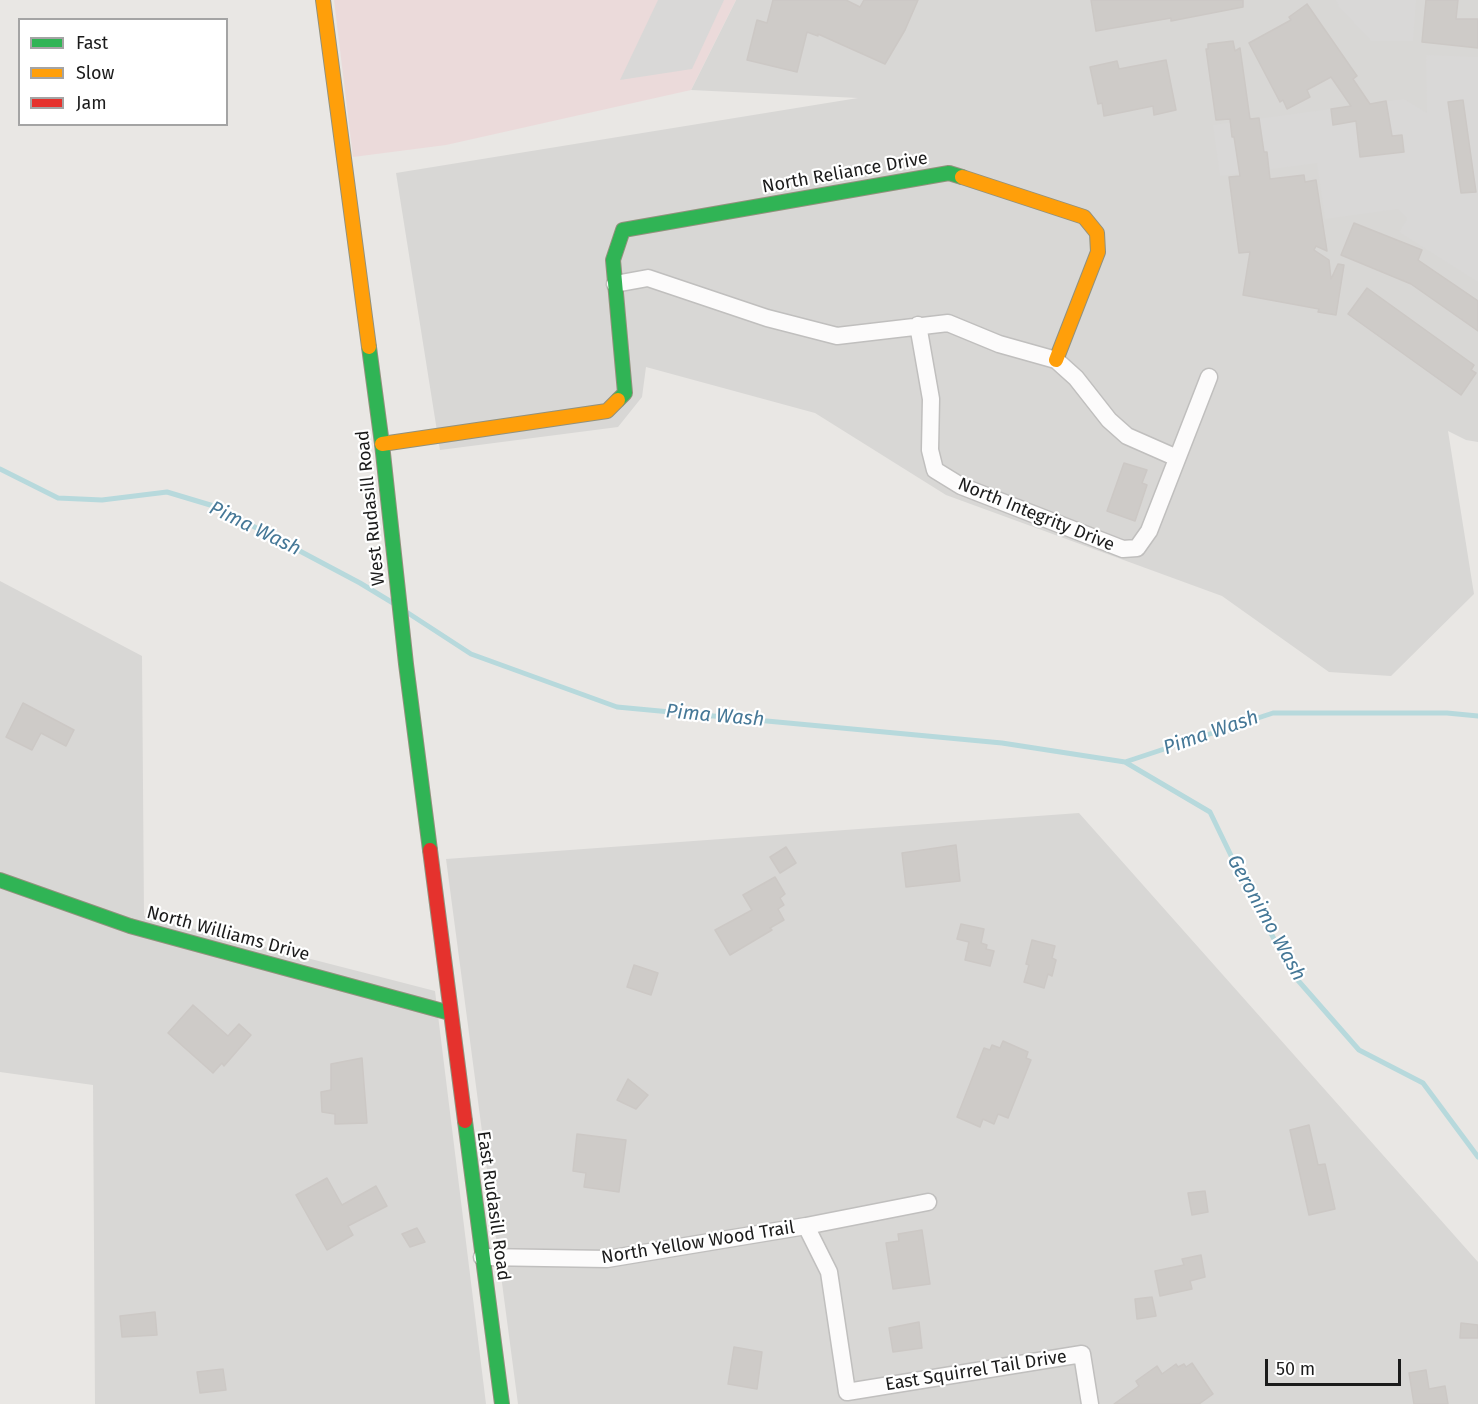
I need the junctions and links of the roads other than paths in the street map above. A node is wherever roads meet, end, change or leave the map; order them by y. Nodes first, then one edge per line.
1 (323, 0) edge
2 (615, 284) junction
3 (918, 325) junction
4 (1056, 360) junction
5 (1209, 377) dead end
6 (382, 444) junction
7 (1177, 458) junction
8 (0, 880) edge
9 (450, 1013) junction
10 (928, 1202) dead end
11 (806, 1227) junction
12 (482, 1257) junction
13 (502, 1404) edge
14 (1090, 1404) edge

1 - 6 street, West Rudasill Road
2 - 3 street
2 - 4 street, North Reliance Drive
2 - 6 street
3 - 4 street
3 - 7 street, North Integrity Drive
4 - 7 street
5 - 7 street, North Integrity Drive
6 - 9 street, West Rudasill Road
8 - 9 street, North Williams Drive
9 - 12 street, East Rudasill Road
10 - 11 street, North Yellow Wood Trail
11 - 12 street, North Yellow Wood Trail
11 - 14 street, East Squirrel Tail Drive
12 - 13 street, East Rudasill Road

